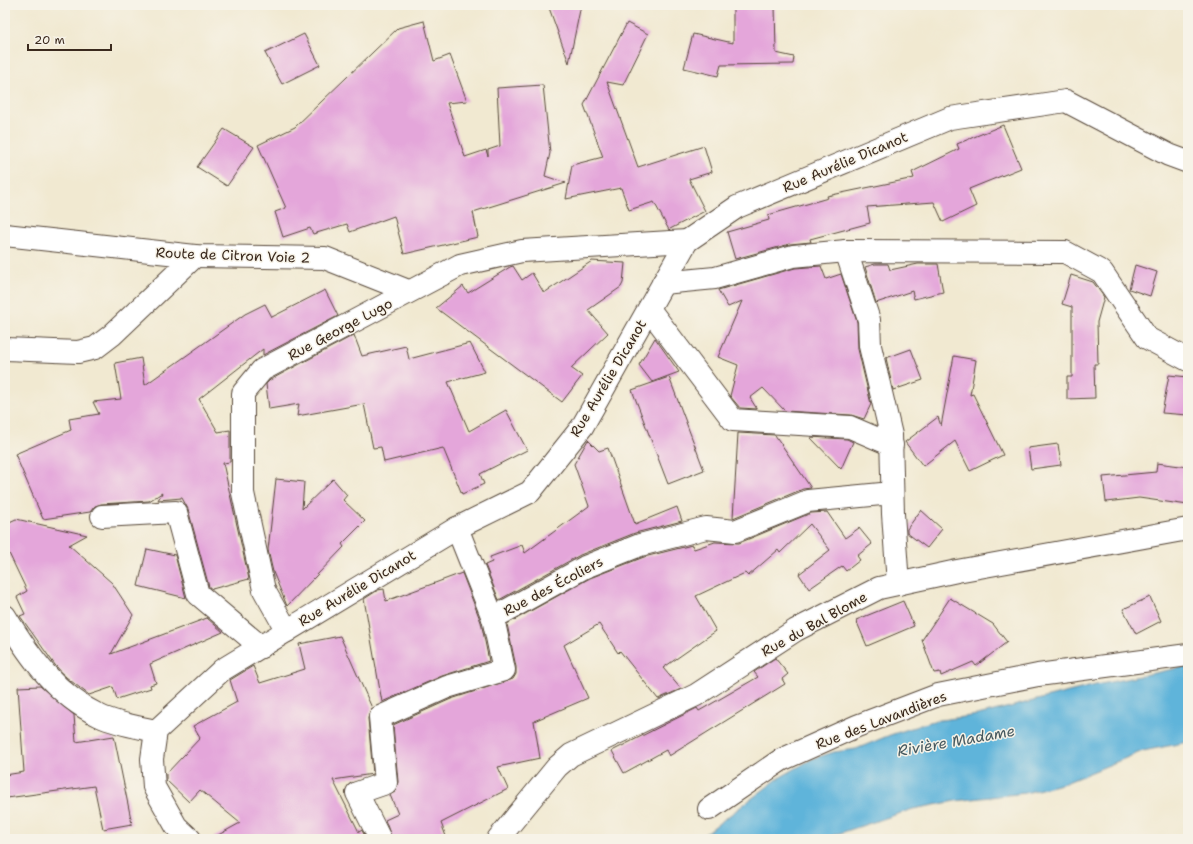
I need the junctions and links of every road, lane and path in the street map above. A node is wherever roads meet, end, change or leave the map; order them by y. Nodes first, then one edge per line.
1 (1188, 162) edge
2 (5, 235) edge
3 (687, 241) junction
4 (846, 251) junction
5 (195, 256) junction
6 (663, 283) junction
7 (408, 291) junction
8 (649, 309) junction
9 (6, 349) edge
10 (1188, 360) edge
11 (892, 445) junction
12 (892, 493) junction
13 (102, 516) dead end
14 (457, 528) junction
15 (1188, 529) edge
16 (898, 584) junction
17 (5, 616) edge
18 (493, 618) junction
19 (287, 631) junction
20 (261, 647) junction
21 (1188, 655) edge
22 (156, 731) junction
23 (709, 809) dead end
24 (190, 839) edge
25 (380, 839) edge
26 (498, 839) edge

1 - 3 street, Rue Aurélie Dicanot
2 - 5 street, Route de Citron Voie 2
3 - 6 street, Rue Aurélie Dicanot
3 - 7 street, Rue George Lugo
4 - 6 street
4 - 10 street
4 - 11 street
5 - 7 street, Route de Citron Voie 2
5 - 9 street
6 - 8 street, Rue Aurélie Dicanot
7 - 19 street, Rue George Lugo
8 - 11 street
8 - 14 street, Rue Aurélie Dicanot
11 - 12 street
12 - 16 street
12 - 18 street, Rue des Écoliers
13 - 20 street
14 - 18 street
14 - 19 street, Rue Aurélie Dicanot
15 - 16 street, Rue du Bal Blome
16 - 26 street, Rue du Bal Blome
17 - 22 street
18 - 25 street
19 - 20 street, Rue Aurélie Dicanot
20 - 22 street, Rue Aurélie Dicanot
21 - 23 street, Rue des Lavandières
22 - 24 street

